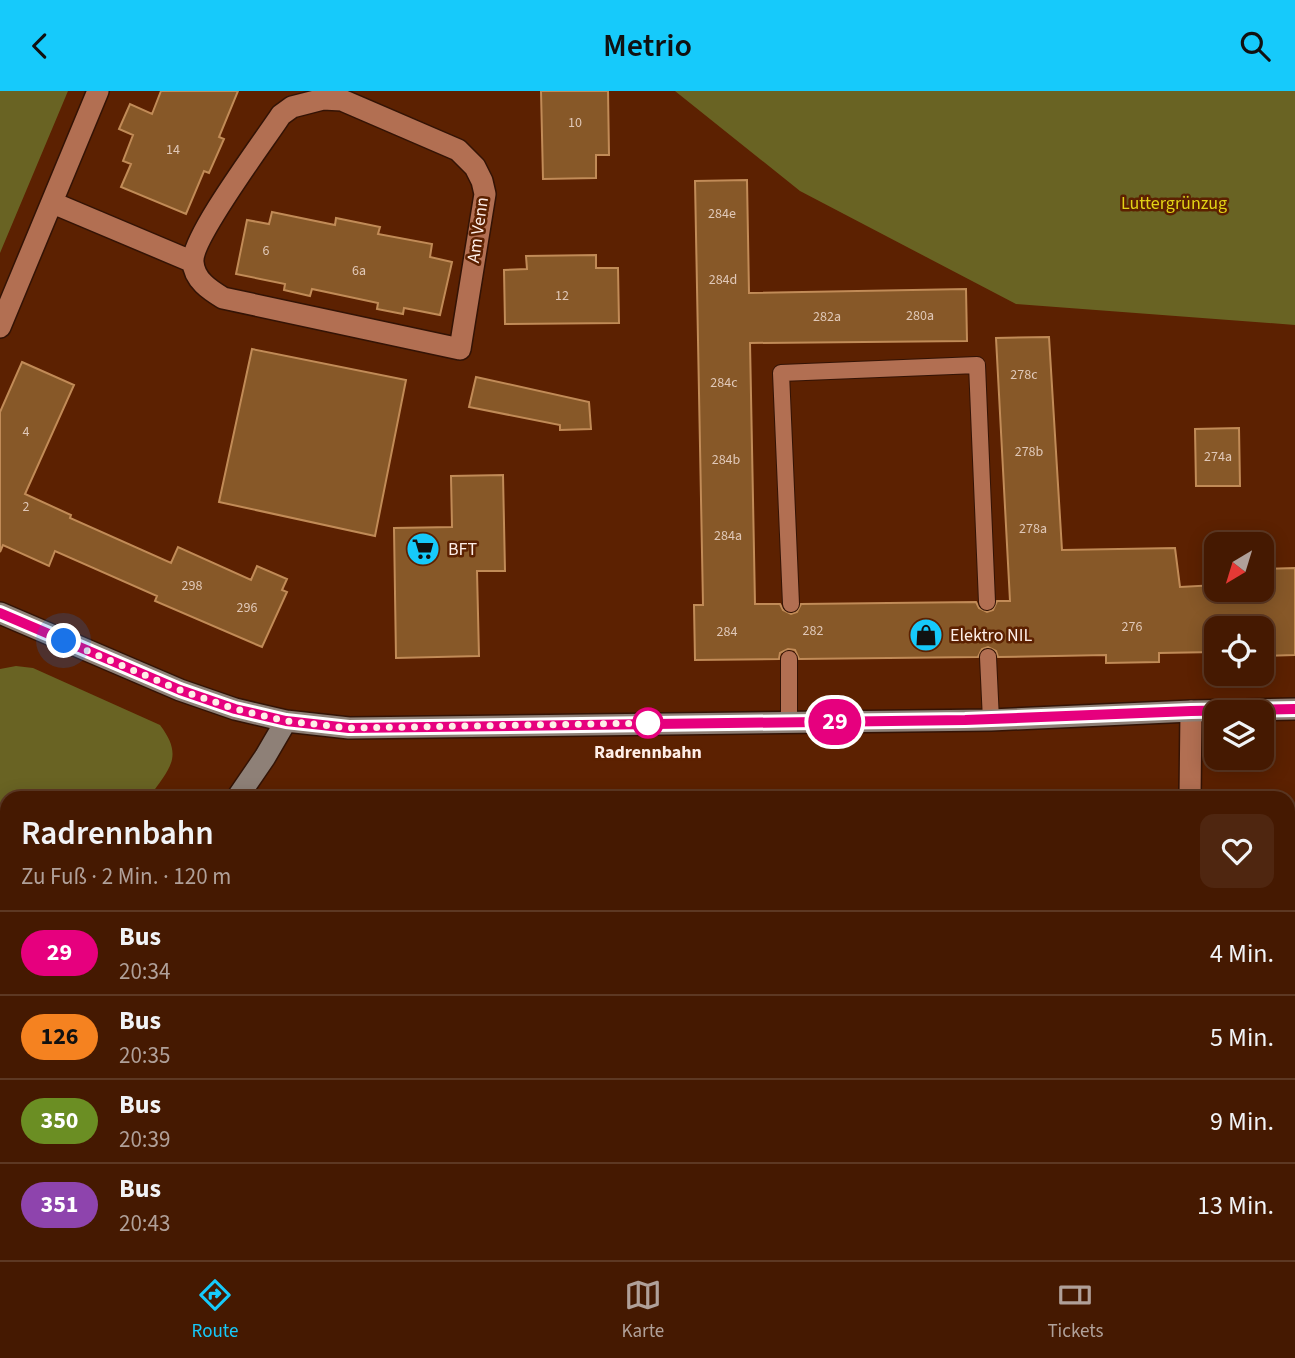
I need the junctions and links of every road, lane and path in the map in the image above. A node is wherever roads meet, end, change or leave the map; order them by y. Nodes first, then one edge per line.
1 (98, 91) edge
2 (53, 203) junction
3 (193, 262) junction
4 (0, 327) edge
5 (987, 602) dead end
6 (791, 604) dead end
7 (0, 613) edge
8 (988, 657) dead end
9 (789, 659) dead end
10 (1295, 709) edge
11 (1191, 711) junction
12 (991, 720) junction
13 (286, 721) junction
14 (789, 723) junction
15 (242, 791) edge
16 (1191, 791) edge

1 - 2 street
2 - 3 street
2 - 4 street
3 - 3 street, Am Venn
5 - 6 lane
7 - 13 main road
8 - 12 lane
9 - 14 lane
10 - 11 main road
11 - 12 main road
11 - 16 street
12 - 14 main road
13 - 14 main road
13 - 15 main road

